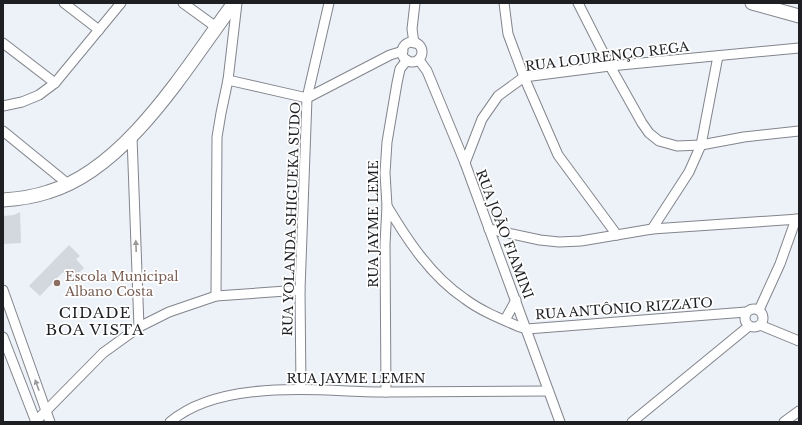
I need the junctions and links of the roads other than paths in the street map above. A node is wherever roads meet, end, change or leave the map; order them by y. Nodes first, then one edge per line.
1 (64, 3) edge
2 (121, 3) edge
3 (183, 3) edge
4 (235, 3) edge
5 (329, 3) edge
6 (414, 3) edge
7 (504, 3) edge
8 (578, 3) edge
9 (752, 3) edge
10 (799, 16) edge
11 (216, 27) junction
12 (99, 30) junction
13 (414, 42) junction
14 (3, 44) edge
15 (799, 48) edge
16 (405, 56) junction
17 (718, 56) junction
18 (418, 60) junction
19 (610, 66) junction
20 (524, 77) junction
21 (228, 80) junction
22 (55, 83) junction
23 (307, 98) junction
24 (3, 106) edge
25 (3, 131) edge
26 (799, 131) edge
27 (132, 137) junction
28 (701, 145) junction
29 (465, 163) junction
30 (68, 184) junction
31 (3, 200) edge
32 (387, 206) junction
33 (798, 219) edge
34 (489, 229) junction
35 (652, 229) junction
36 (617, 235) junction
37 (3, 290) edge
38 (300, 290) junction
39 (216, 296) junction
40 (516, 300) junction
41 (759, 310) junction
42 (746, 312) junction
43 (505, 320) junction
44 (760, 325) junction
45 (749, 326) junction
46 (139, 327) junction
47 (527, 329) junction
48 (3, 338) edge
49 (799, 341) edge
50 (302, 389) junction
51 (548, 391) junction
52 (386, 392) junction
53 (46, 410) junction
54 (799, 411) edge
55 (36, 422) edge
56 (50, 422) edge
57 (170, 422) edge
58 (560, 422) edge
59 (632, 422) edge
60 (784, 422) edge

1 - 12 street
2 - 12 street
3 - 11 street
4 - 11 main road
4 - 21 street
5 - 23 street, RUA YOLANDA SHIGUEKA SUDO
6 - 13 street
7 - 20 street
8 - 19 street
9 - 10 main road
11 - 27 main road
12 - 22 street
13 - 16 street
13 - 18 street
14 - 22 street
15 - 17 street, RUA LOURENÇO REGA
16 - 18 street
16 - 23 street
16 - 32 street, RUA JAYME LEME
17 - 19 street, RUA LOURENÇO REGA
17 - 28 street
18 - 29 street, RUA JOÃO FIAMINI
19 - 20 street, RUA LOURENÇO REGA
19 - 28 street
20 - 29 street, RUA LOURENÇO REGA
20 - 36 street
21 - 23 street
21 - 39 street
22 - 24 street
23 - 38 street, RUA YOLANDA SHIGUEKA SUDO
25 - 30 street
26 - 28 street
27 - 30 main road
46 -> 27 street
28 - 35 street
29 - 34 street, RUA JOÃO FIAMINI
30 - 31 main road
32 - 43 street, RUA ANTÔNIO RIZZATO
32 - 52 street, RUA JAYME LEME
33 - 35 street
33 - 41 street
34 - 36 street
34 - 40 street, RUA JOÃO FIAMINI
35 - 36 street
53 -> 37 street
38 - 39 street
38 - 50 street, RUA YOLANDA SHIGUEKA SUDO
39 - 46 street
40 - 43 street
40 - 47 street, RUA JOÃO FIAMINI
41 - 42 street
41 - 44 street
42 - 45 street
42 - 47 street, RUA ANTÔNIO RIZZATO
43 - 47 street, RUA ANTÔNIO RIZZATO
44 - 45 street
44 - 49 street
45 - 59 street
46 - 53 street
47 - 51 street, RUA JOÃO FIAMINI
48 - 55 street
50 - 52 street, RUA JAYME LEMEN
50 - 57 street, RUA JAYME LEMEN
51 - 52 street, RUA JAYME LEMEN
51 - 58 street, RUA JOÃO FIAMINI
53 - 55 street
53 - 56 street
54 - 60 street

